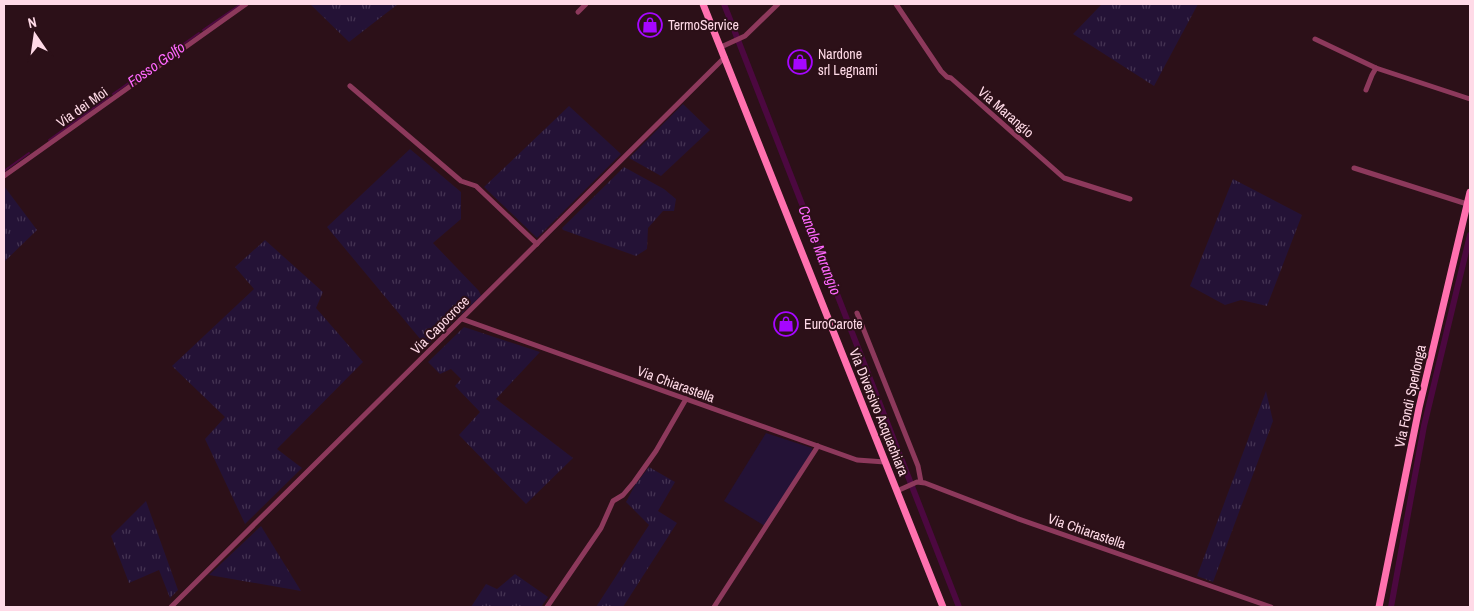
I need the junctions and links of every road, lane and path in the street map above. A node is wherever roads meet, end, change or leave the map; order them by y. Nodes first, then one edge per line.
1 (246, 4) edge
2 (586, 4) edge
3 (703, 4) edge
4 (778, 4) edge
5 (896, 4) edge
6 (578, 12) dead end
7 (1315, 40) dead end
8 (723, 45) junction
9 (725, 58) junction
10 (1376, 68) junction
11 (350, 86) dead end
12 (1366, 90) dead end
13 (1470, 99) edge
14 (1354, 168) dead end
15 (4, 176) edge
16 (1470, 192) edge
17 (1130, 199) dead end
18 (1467, 204) junction
19 (537, 244) junction
20 (857, 313) dead end
21 (462, 319) junction
22 (686, 399) junction
23 (818, 446) junction
24 (885, 462) junction
25 (919, 482) junction
26 (897, 491) junction
27 (171, 607) edge
28 (547, 607) edge
29 (714, 607) edge
30 (943, 607) edge
31 (1271, 607) edge
32 (1379, 607) edge

1 - 15 street, Via dei Moi
2 - 6 street
3 - 8 main road, Via Diversivo Acquachiara
4 - 8 street
5 - 17 street, Via Marangio
7 - 10 street
8 - 9 main road, Via Diversivo Acquachiara
9 - 19 street, Via Capocroce
9 - 24 main road, Via Diversivo Acquachiara
10 - 12 street
10 - 13 street
11 - 19 street
14 - 18 street
16 - 18 main road, Via Fondi Sperlonga
18 - 32 main road, Via Fondi Sperlonga
19 - 21 street, Via Capocroce
20 - 25 street
21 - 22 street, Via Chiarastella
21 - 27 street, Via Capocroce
22 - 23 street, Via Chiarastella
22 - 28 street
23 - 24 street, Via Chiarastella
23 - 29 street
24 - 26 main road, Via Diversivo Acquachiara
25 - 26 street
25 - 31 street, Via Chiarastella
26 - 30 main road, Via Diversivo Acquachiara

